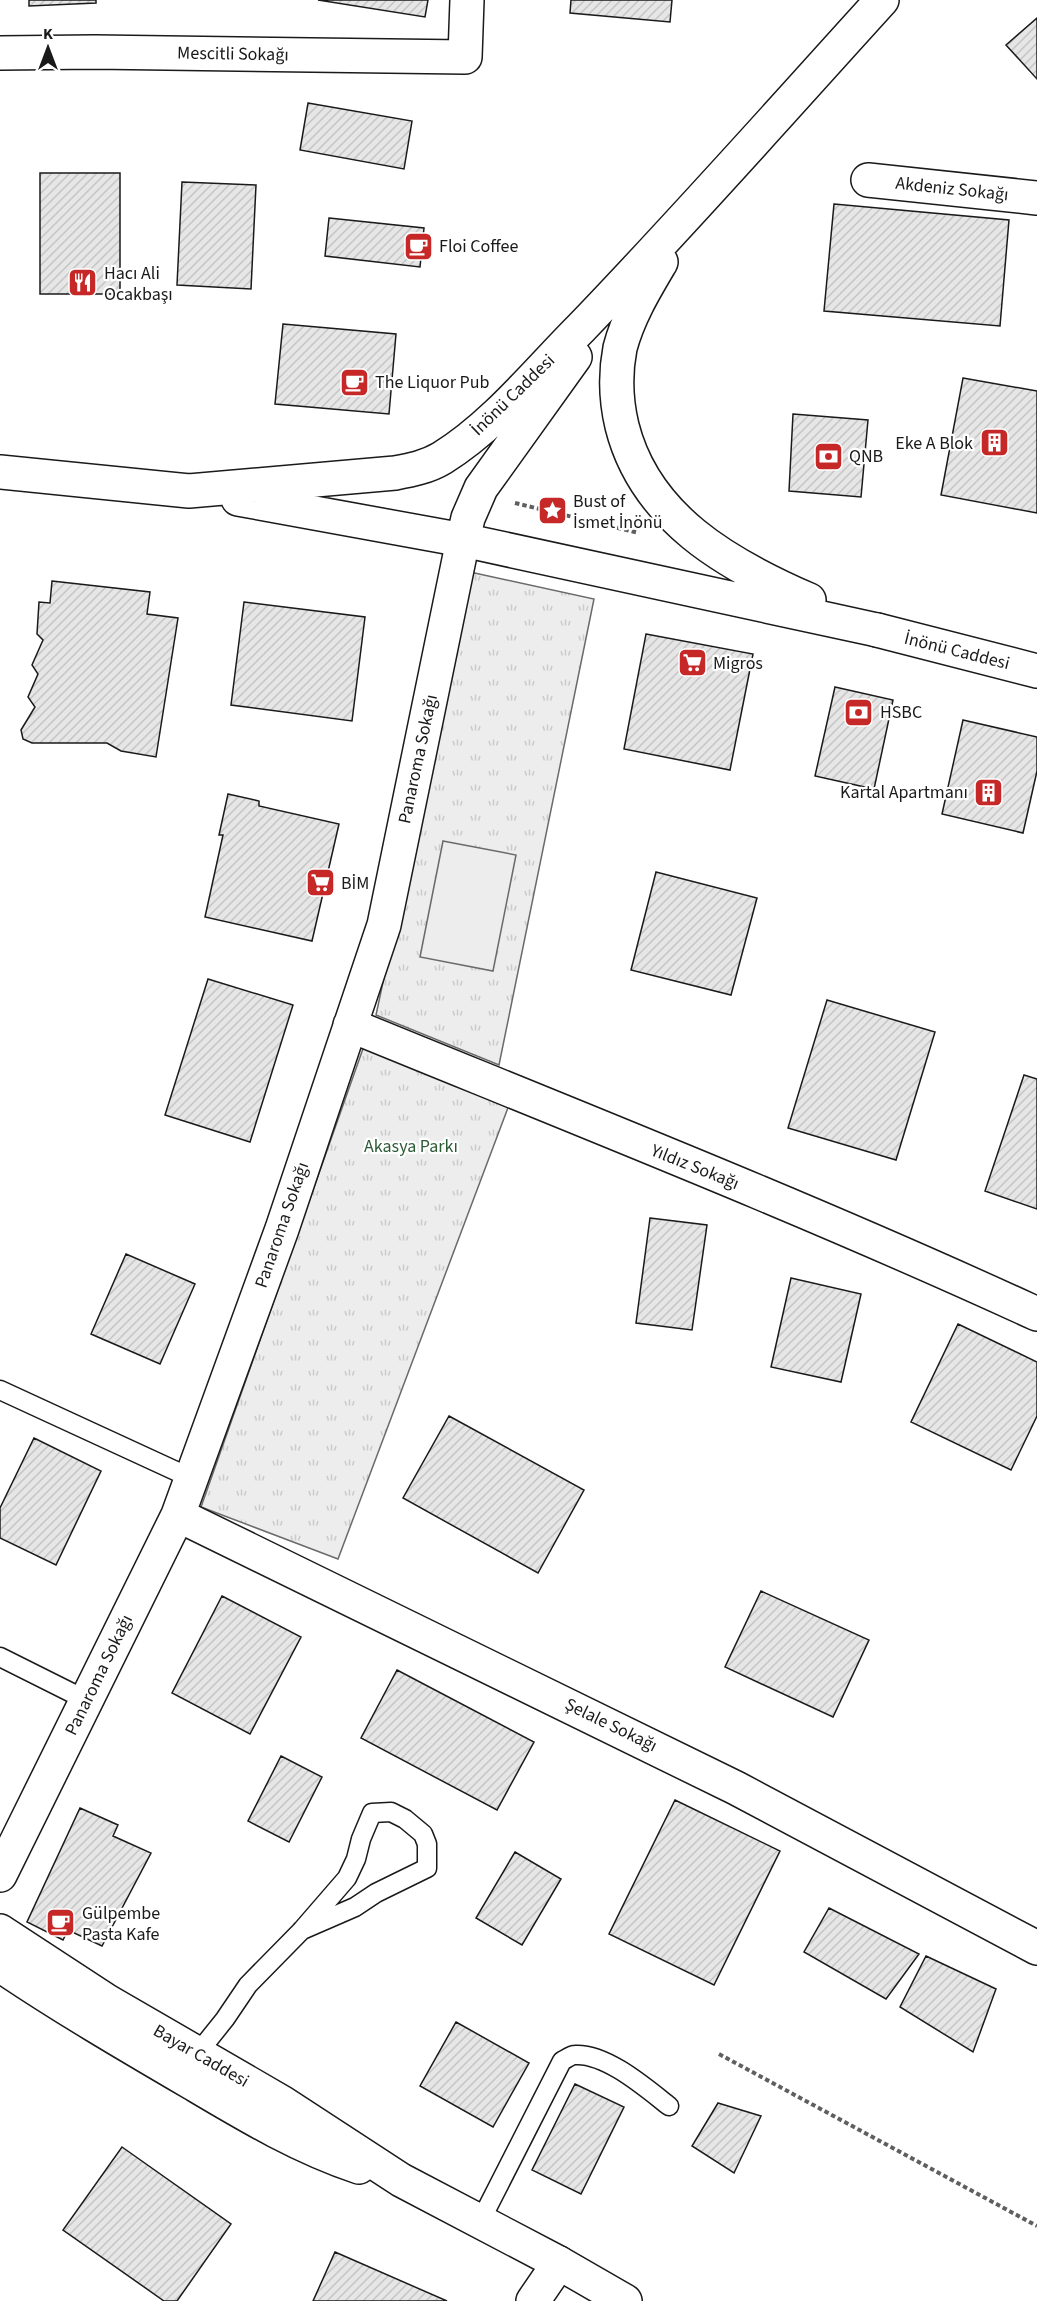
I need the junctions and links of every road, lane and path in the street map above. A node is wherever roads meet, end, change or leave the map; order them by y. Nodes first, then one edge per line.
1 (468, 0) edge
2 (882, 0) edge
3 (0, 54) edge
4 (868, 180) dead end
5 (1037, 198) edge
6 (695, 206) junction
7 (642, 264) junction
8 (0, 472) edge
9 (189, 491) junction
10 (504, 500) dead end
11 (650, 536) dead end
12 (463, 540) junction
13 (877, 630) junction
14 (1037, 671) edge
15 (350, 1025) junction
16 (1037, 1314) edge
17 (0, 1390) edge
18 (191, 1478) junction
19 (178, 1515) junction
20 (0, 1657) edge
21 (86, 1700) junction
22 (0, 1875) edge
23 (302, 1930) junction
24 (0, 1931) edge
25 (1037, 1948) edge
26 (0, 1965) edge
27 (197, 2054) junction
28 (720, 2054) dead end
29 (669, 2106) dead end
30 (401, 2180) junction
31 (480, 2222) junction
32 (1037, 2226) edge
33 (559, 2263) junction
34 (533, 2301) edge
35 (625, 2301) edge

1 - 3 main road, Mescitli Sokağı
2 - 6 main road, İnönü Caddesi
4 - 5 main road, Akdeniz Sokağı
6 - 7 main road, İnönü Caddesi
6 - 13 main road
7 - 9 main road, İnönü Caddesi
7 - 12 main road, Panaroma Sokağı
8 - 9 main road, İnönü Caddesi
9 - 12 main road
10 - 11 path
12 - 13 main road
12 - 15 main road, Panaroma Sokağı
13 - 14 main road, İnönü Caddesi
15 - 16 main road, Yıldız Sokağı
15 - 18 main road, Panaroma Sokağı
17 - 18 lane
18 - 19 main road, Panaroma Sokağı
19 - 21 main road, Panaroma Sokağı
19 - 25 main road, Şelale Sokağı
20 - 21 lane
21 - 22 main road, Panaroma Sokağı
23 - 23 lane
23 - 27 lane
24 - 27 main road, Bayar Caddesi
26 - 30 main road, Bayar Caddesi
27 - 30 main road, Bayar Caddesi
28 - 32 path
29 - 31 lane
30 - 31 main road, Bayar Caddesi
31 - 33 main road, Bayar Caddesi
33 - 34 main road
33 - 35 main road, Bayar Caddesi

